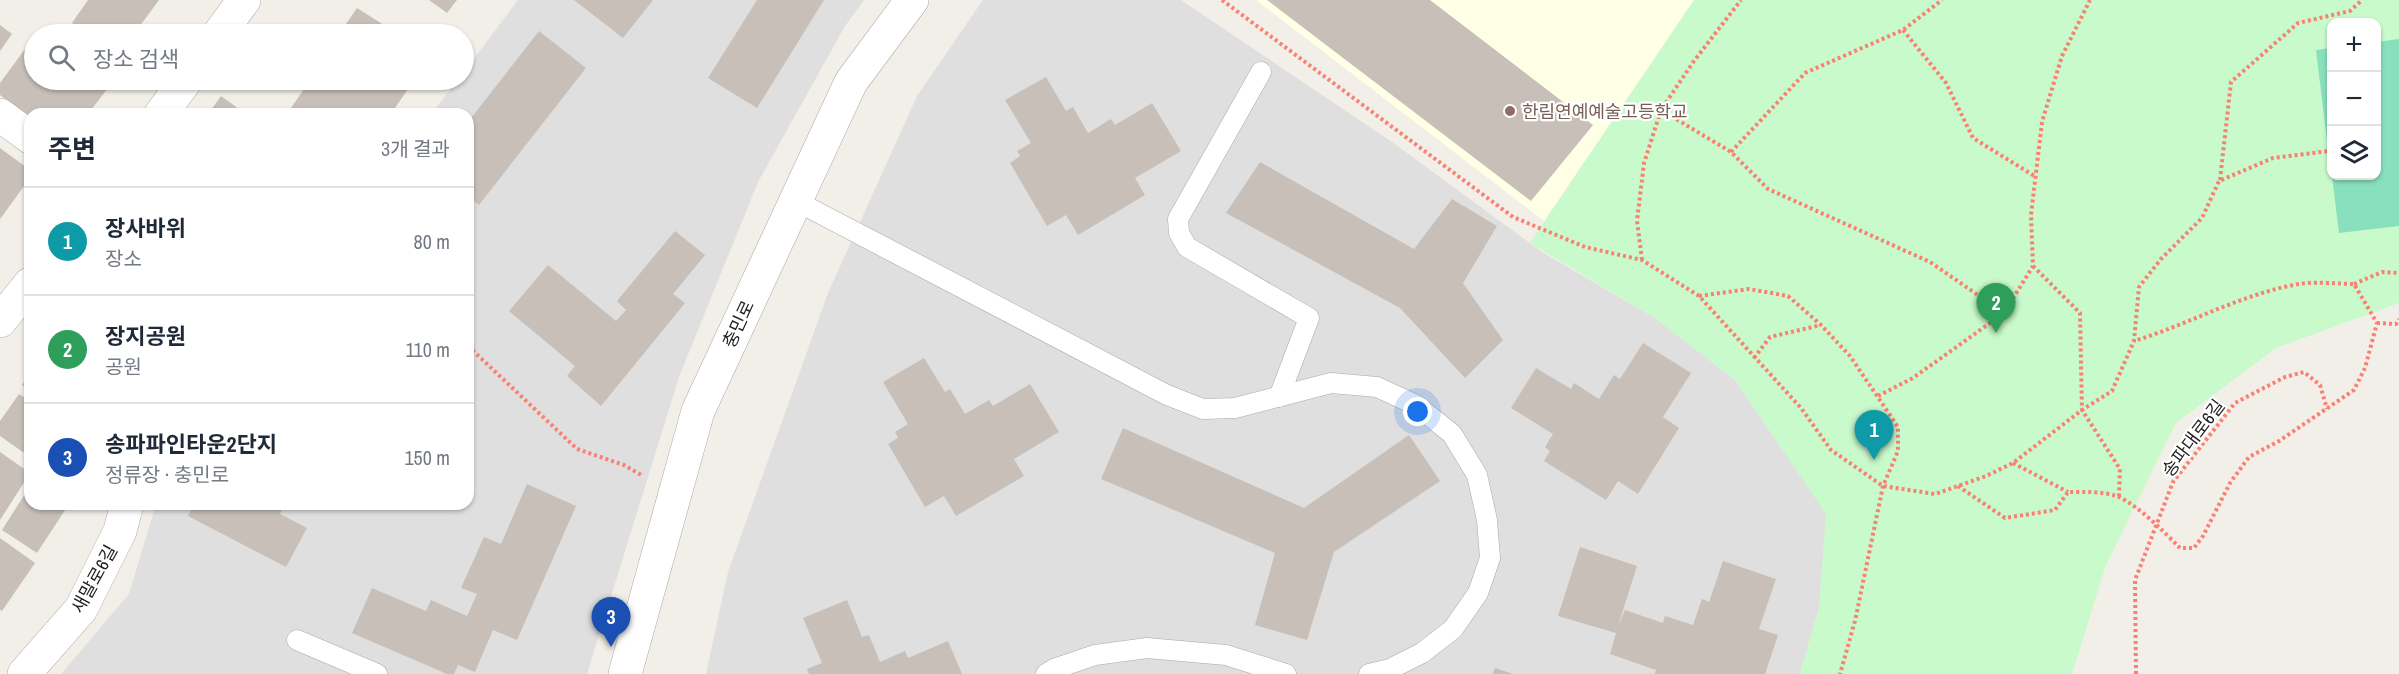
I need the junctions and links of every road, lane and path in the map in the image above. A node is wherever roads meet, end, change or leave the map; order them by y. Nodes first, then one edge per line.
1 (244, 0) edge
2 (912, 0) edge
3 (1222, 0) edge
4 (1741, 0) edge
5 (1942, 0) edge
6 (2090, 0) edge
7 (2362, 0) edge
8 (226, 24) edge
9 (1904, 30) junction
10 (1261, 72) dead end
11 (179, 90) edge
12 (165, 108) edge
13 (1660, 110) junction
14 (0, 115) edge
15 (24, 133) edge
16 (2327, 151) edge
17 (1731, 152) junction
18 (2036, 177) junction
19 (2219, 181) junction
20 (796, 201) junction
21 (1642, 260) junction
22 (2033, 266) junction
23 (2399, 273) edge
24 (2354, 284) junction
25 (24, 291) edge
26 (1699, 296) junction
27 (2004, 313) junction
28 (2399, 319) edge
29 (0, 321) edge
30 (2377, 323) junction
31 (1821, 325) junction
32 (2134, 341) junction
33 (474, 352) edge
34 (1754, 358) junction
35 (1878, 396) junction
36 (1279, 397) junction
37 (2327, 409) junction
38 (2082, 410) junction
39 (2013, 463) junction
40 (1883, 486) junction
41 (1957, 486) junction
42 (2068, 492) junction
43 (675, 494) junction
44 (2118, 497) junction
45 (125, 510) edge
46 (2157, 524) junction
47 (297, 640) dead end
48 (367, 672) edge
49 (24, 674) edge
50 (625, 674) edge
51 (1046, 674) edge
52 (1286, 674) edge
53 (1369, 674) edge
54 (1840, 674) edge
55 (2136, 674) edge

1 - 8 street
2 - 20 street, 충민로
3 - 21 path
4 - 13 path
5 - 9 path
6 - 18 path
7 - 19 path
9 - 17 path
9 - 18 path
10 - 36 lane
11 - 12 street
13 - 17 path
13 - 21 path
14 - 15 street
16 - 19 path
17 - 27 path
18 - 22 path
19 - 32 path
20 - 36 lane
20 - 43 street, 충민로
21 - 26 path
22 - 27 path
22 - 38 path
23 - 24 path
24 - 30 path
24 - 32 path
25 - 29 street
26 - 31 path
26 - 34 path
27 - 35 path
28 - 30 path
30 - 37 path
31 - 34 path
31 - 35 path
32 - 38 path
33 - 43 path
34 - 40 path
35 - 40 path
36 - 53 lane
37 - 46 path
37 - 46 path, 송파대로6길
38 - 39 path
38 - 44 path
39 - 41 path
39 - 42 path
40 - 41 path
40 - 54 path
41 - 42 path
42 - 44 path
43 - 50 street, 충민로
44 - 46 path
45 - 49 street, 새말로6길
46 - 55 path, 송파대로6길
47 - 48 lane
51 - 52 lane

